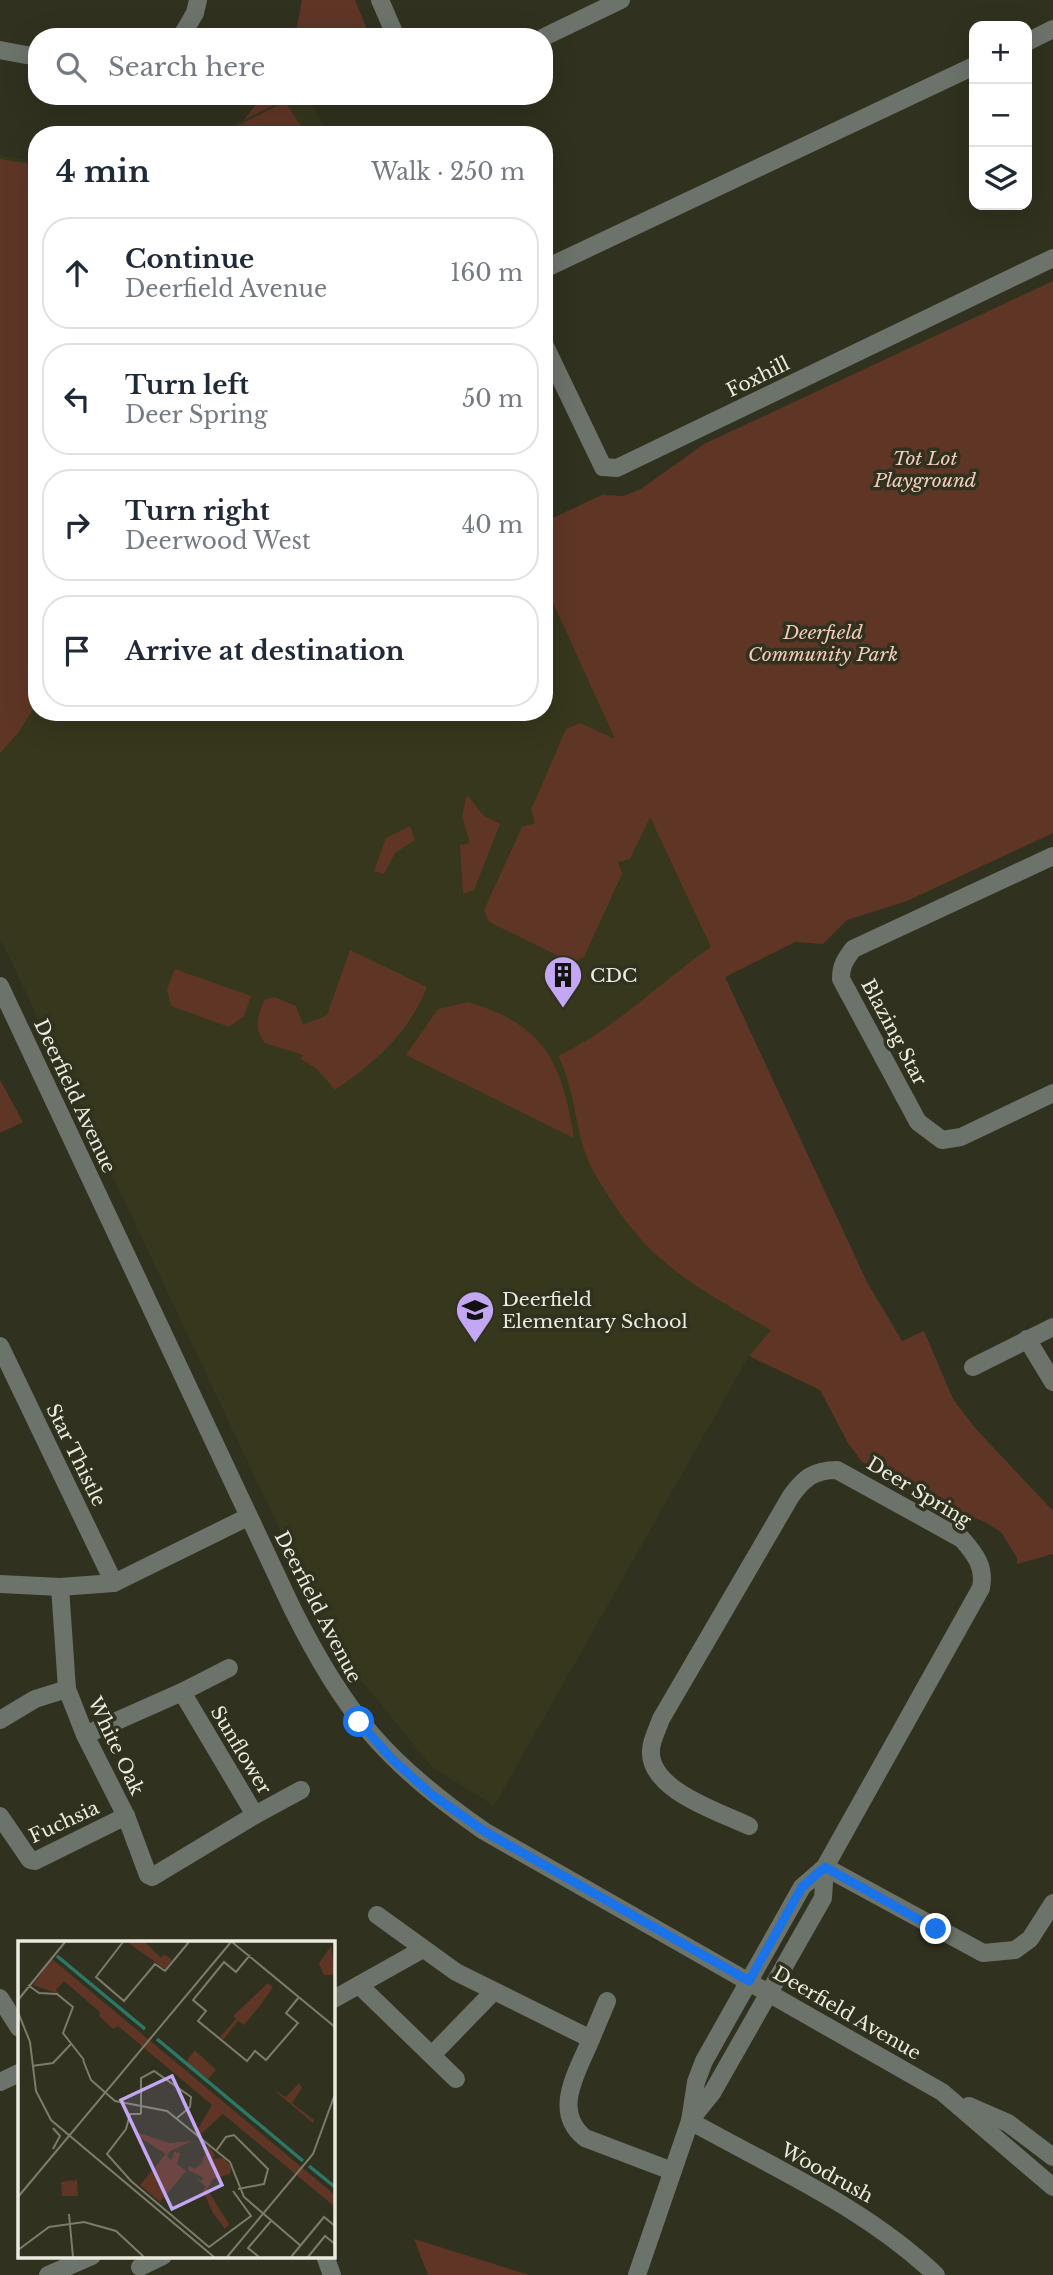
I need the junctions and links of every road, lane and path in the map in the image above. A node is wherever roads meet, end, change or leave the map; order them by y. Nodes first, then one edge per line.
1 (198, 0) edge
2 (380, 0) edge
3 (621, 0) edge
4 (186, 28) edge
5 (392, 28) edge
6 (1053, 29) edge
7 (553, 33) edge
8 (1032, 40) edge
9 (0, 50) edge
10 (28, 55) edge
11 (969, 68) edge
12 (1053, 258) edge
13 (553, 264) edge
14 (553, 363) edge
15 (1053, 856) edge
16 (0, 986) edge
17 (1053, 1093) edge
18 (1053, 1327) edge
19 (1027, 1339) junction
20 (0, 1346) edge
21 (973, 1367) dead end
22 (1053, 1382) edge
23 (248, 1517) junction
24 (114, 1583) junction
25 (0, 1584) edge
26 (60, 1587) junction
27 (229, 1668) dead end
28 (67, 1689) junction
29 (183, 1692) junction
30 (0, 1720) edge
31 (85, 1735) junction
32 (301, 1790) dead end
33 (255, 1815) junction
34 (0, 1816) edge
35 (126, 1816) junction
36 (749, 1826) dead end
37 (825, 1867) junction
38 (150, 1876) joint
39 (1053, 1902) edge
40 (377, 1916) dead end
41 (423, 1949) junction
42 (749, 1981) junction
43 (359, 1985) junction
44 (494, 1991) junction
45 (770, 1993) junction
46 (0, 1998) edge
47 (334, 1999) edge
48 (607, 2001) dead end
49 (18, 2026) edge
50 (591, 2039) junction
51 (432, 2055) junction
52 (18, 2073) edge
53 (456, 2079) dead end
54 (0, 2082) edge
55 (950, 2097) junction
56 (690, 2121) junction
57 (1053, 2157) edge
58 (672, 2171) junction
59 (1053, 2187) edge
60 (87, 2258) edge
61 (158, 2258) edge
62 (326, 2258) edge
63 (139, 2266) edge
64 (48, 2275) edge
65 (332, 2275) edge
66 (637, 2275) edge
67 (936, 2275) edge

1 - 4 street
2 - 5 street
3 - 7 street
6 - 8 street
9 - 10 street
11 - 13 street
12 - 14 street, Foxhill
15 - 17 street, Blazing Star
16 - 23 street, Deerfield Avenue
18 - 19 street
19 - 21 street
19 - 22 street
20 - 24 street, Star Thistle
23 - 24 street
23 - 42 street, Deerfield Avenue
24 - 26 street
25 - 26 street
26 - 28 street, White Oak
27 - 29 street
28 - 30 street
28 - 31 street, White Oak
29 - 31 street
29 - 33 street, Sunflower
31 - 35 street, White Oak
32 - 33 street
33 - 38 street, Sunflower
34 - 35 street, Fuchsia
35 - 38 street, White Oak
36 - 37 street, Deer Spring
37 - 39 street
37 - 42 street, Deer Spring
37 - 45 street, Deer Spring
40 - 41 street
41 - 43 street
41 - 44 street
42 - 45 street, Deerfield Avenue
42 - 56 street, Deer Spring
43 - 47 street
43 - 51 street
44 - 50 street
44 - 51 street
45 - 55 street, Deerfield Avenue
45 - 56 street, Deer Spring
46 - 49 street
48 - 50 street
50 - 58 street
51 - 53 street
52 - 54 street
55 - 57 street, Deerfield Avenue
55 - 59 street, Deerfield Avenue
56 - 58 street
56 - 67 street, Woodrush
58 - 66 street
60 - 64 street
61 - 63 street
62 - 65 street

